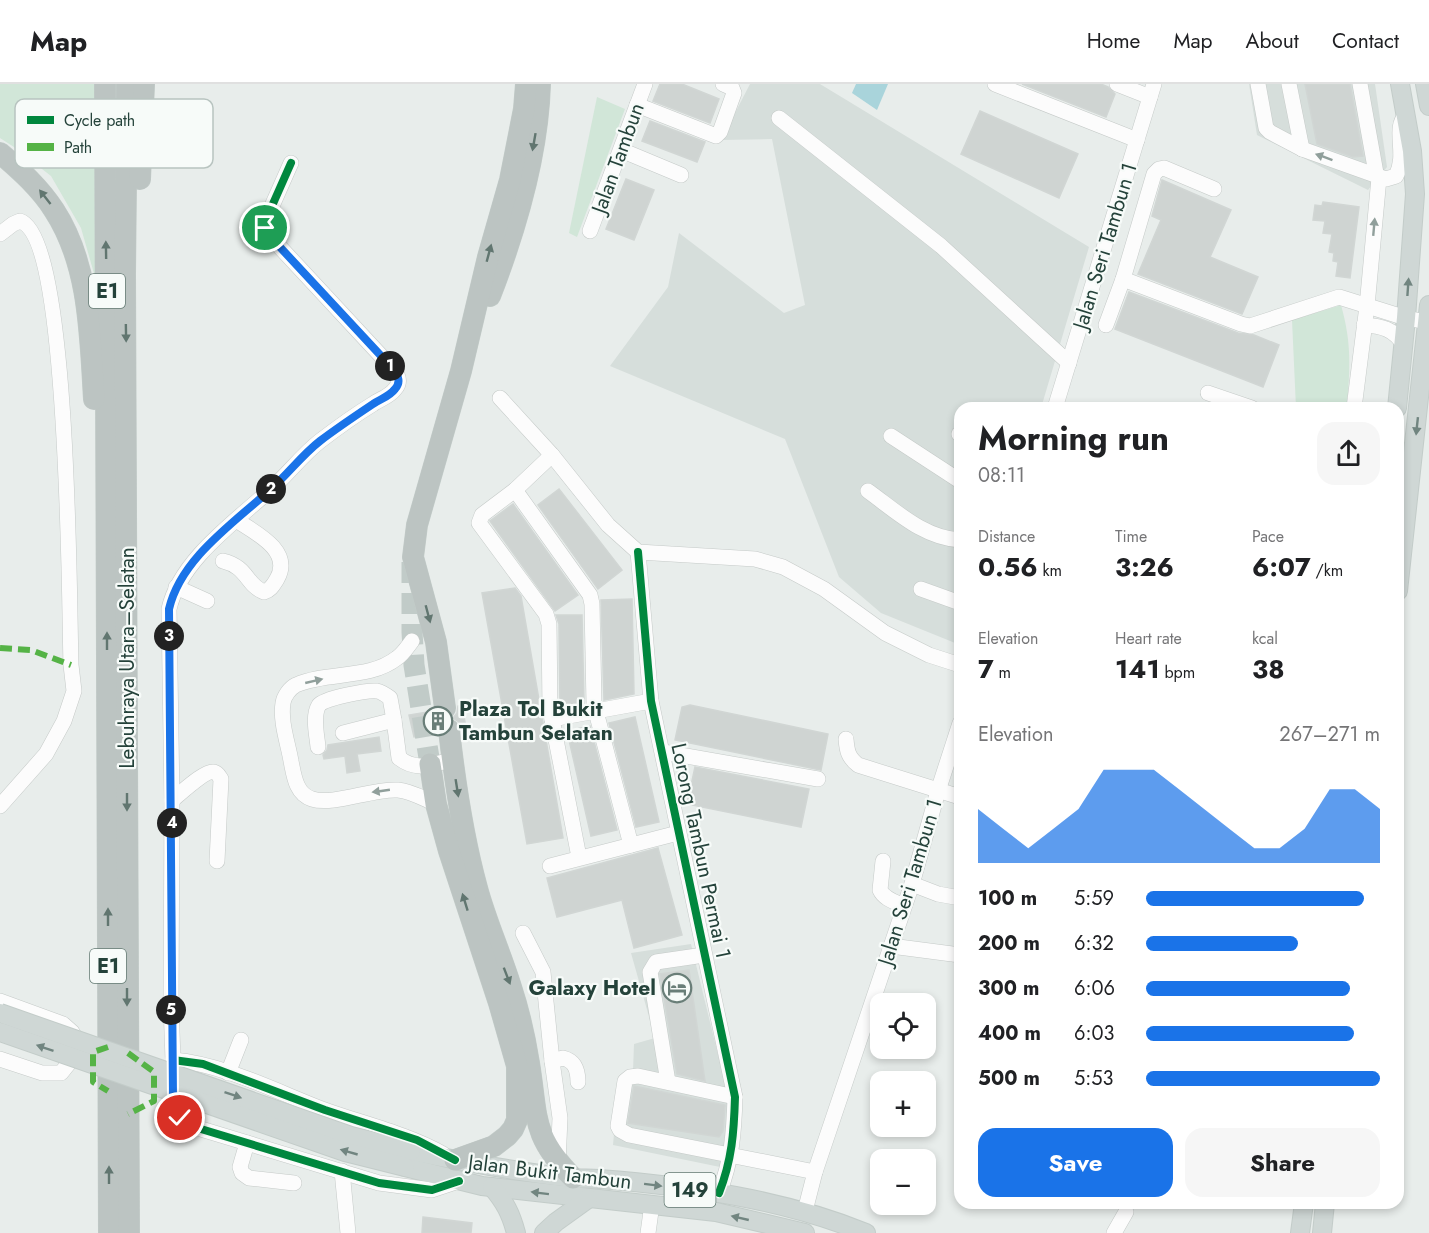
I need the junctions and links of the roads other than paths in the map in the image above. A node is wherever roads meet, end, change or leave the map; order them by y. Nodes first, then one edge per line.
1 (105, 84) edge
2 (127, 84) edge
3 (144, 84) edge
4 (526, 84) edge
5 (540, 84) edge
6 (645, 84) edge
7 (995, 84) edge
8 (1117, 84) edge
9 (1258, 84) edge
10 (1288, 84) edge
11 (1360, 84) edge
12 (1400, 84) edge
13 (1425, 84) edge
14 (727, 86) edge
15 (1152, 90) edge
16 (105, 99) edge
17 (127, 99) edge
18 (143, 99) edge
19 (637, 105) junction
20 (1429, 106) edge
21 (1406, 115) junction
22 (779, 118) dead end
23 (1137, 140) junction
24 (1302, 149) junction
25 (621, 150) junction
26 (0, 153) edge
27 (291, 163) dead end
28 (15, 167) edge
29 (17, 168) edge
30 (105, 168) edge
31 (126, 168) edge
32 (140, 168) edge
33 (681, 175) dead end
34 (1379, 178) junction
35 (1214, 189) dead end
36 (590, 231) dead end
37 (0, 234) edge
38 (125, 274) junction
39 (1123, 279) junction
40 (1367, 306) junction
41 (1428, 313) edge
42 (1406, 318) junction
43 (1106, 325) dead end
44 (1364, 325) junction
45 (1404, 345) junction
46 (1069, 363) junction
47 (461, 371) junction
48 (1208, 393) dead end
49 (500, 398) dead end
50 (1057, 402) edge
51 (1234, 402) edge
52 (1355, 402) edge
53 (1398, 402) edge
54 (891, 436) dead end
55 (552, 455) junction
56 (954, 477) edge
57 (514, 490) junction
58 (868, 491) dead end
59 (106, 497) junction
60 (236, 520) junction
61 (1404, 535) edge
62 (954, 539) edge
63 (639, 552) junction
64 (223, 561) dead end
65 (176, 587) junction
66 (921, 589) dead end
67 (207, 601) dead end
68 (954, 601) edge
69 (412, 641) dead end
70 (954, 663) edge
71 (651, 700) junction
72 (445, 708) dead end
73 (596, 710) junction
74 (552, 719) junction
75 (394, 720) junction
76 (449, 730) dead end
77 (343, 733) dead end
78 (846, 740) dead end
79 (954, 742) edge
80 (318, 747) dead end
81 (663, 752) junction
82 (452, 760) junction
83 (430, 764) junction
84 (818, 779) dead end
85 (938, 791) junction
86 (954, 795) edge
87 (172, 800) junction
88 (436, 804) junction
89 (0, 806) edge
90 (678, 833) junction
91 (631, 845) junction
92 (579, 857) junction
93 (217, 861) dead end
94 (883, 861) dead end
95 (550, 866) dead end
96 (912, 884) junction
97 (954, 897) edge
98 (904, 906) junction
99 (523, 933) dead end
100 (891, 946) junction
101 (954, 954) edge
102 (704, 955) junction
103 (0, 1001) edge
104 (0, 1012) edge
105 (0, 1032) edge
106 (241, 1040) dead end
107 (0, 1059) edge
108 (173, 1060) junction
109 (552, 1061) junction
110 (228, 1073) junction
111 (578, 1082) dead end
112 (668, 1082) junction
113 (735, 1097) junction
114 (247, 1143) junction
115 (731, 1155) junction
116 (408, 1159) junction
117 (455, 1160) junction
118 (558, 1163) junction
119 (342, 1171) junction
120 (815, 1172) junction
121 (573, 1178) junction
122 (459, 1181) junction
123 (294, 1183) dead end
124 (492, 1187) junction
125 (719, 1193) junction
126 (588, 1199) junction
127 (652, 1204) junction
128 (1303, 1209) edge
129 (1324, 1209) edge
130 (805, 1211) junction
131 (1126, 1212) dead end
132 (799, 1232) edge
133 (109, 1233) edge
134 (129, 1233) edge
135 (348, 1233) edge
136 (516, 1233) edge
137 (544, 1233) edge
138 (648, 1233) edge
139 (866, 1233) edge
140 (1114, 1233) edge
141 (1300, 1233) edge
142 (1322, 1233) edge

16 -> 1 highway, Lebuhraya Utara–Selatan / E1
2 - 17 highway, Lebuhraya Utara–Selatan / E1
3 - 18 highway
47 -> 4 highway
5 -> 47 highway
6 - 19 street, Jalan Tambun
7 - 23 street
8 - 15 street
9 - 24 street
10 - 24 street
11 - 34 street
12 - 21 main road
13 - 20 main road
14 - 19 street
15 - 23 street, Jalan Seri Tambun 1
19 - 25 street, Jalan Tambun
21 - 34 street
42 -> 21 main road
22 - 46 street
23 - 46 street, Jalan Seri Tambun 1
34 -> 24 street
25 - 33 street
25 - 36 street, Jalan Tambun
28 -> 26 highway
27 - 60 street
59 -> 29 highway
59 -> 30 highway, Lebuhraya Utara–Selatan / E1
31 - 38 highway, Lebuhraya Utara–Selatan / E1
32 - 38 highway
40 -> 34 street
35 - 39 street
37 - 89 street
38 -> 134 highway, Lebuhraya Utara–Selatan / E1
39 - 40 street
39 - 43 street
40 - 42 street
40 - 44 street
41 - 42 street
41 -> 61 main road
42 - 45 main road
44 - 45 street
44 - 52 street
45 - 53 main road
46 - 50 street, Jalan Seri Tambun 1
47 -> 72 highway
48 - 51 street
49 - 55 street
54 - 56 street
55 - 57 street
55 - 63 street
57 - 73 street
57 - 74 street
58 - 62 street
133 -> 59 highway, Lebuhraya Utara–Selatan / E1
60 - 64 street
60 - 65 street
63 - 70 street
63 - 71 street, Lorong Tambun Permai 1
65 - 67 street
65 - 87 street
66 - 68 street
88 -> 69 street
71 - 73 street
71 - 81 street, Lorong Tambun Permai 1
73 - 74 street
73 - 91 street
74 - 92 street
75 - 77 street
75 - 80 street
75 - 83 street
76 - 82 highway
78 - 85 street
79 - 85 street, Jalan Seri Tambun 1
81 - 84 street
81 - 90 street, Lorong Tambun Permai 1
82 - 83 street
82 -> 118 highway
83 - 88 highway
85 - 86 street
85 - 96 street, Jalan Seri Tambun 1
87 - 93 street
87 - 108 street
117 -> 88 highway
90 - 91 street
90 - 102 street, Lorong Tambun Permai 1
91 - 92 street
92 - 95 street
94 - 98 street
96 - 97 street
96 - 98 street, Jalan Seri Tambun 1
98 - 100 street, Jalan Seri Tambun 1
99 - 109 street
100 - 101 street
100 - 120 street, Jalan Seri Tambun 1
102 - 112 street
102 - 113 street, Lorong Tambun Permai 1
103 - 107 street
104 -> 116 main road, Jalan Bukit Tambun / 149, bridge
116 -> 105 main road, Jalan Bukit Tambun / 149, bridge
106 - 110 street
108 - 110 street
108 - 114 street
109 - 111 street
109 - 118 street
110 - 117 street
112 - 113 street
112 - 115 street
113 - 115 street, Lorong Tambun Permai 1
114 - 119 street
114 - 123 street
115 - 120 street
115 - 125 street, Lorong Tambun Permai 1
116 - 117 main road, Jalan Bukit Tambun / 149
116 - 122 main road, Jalan Bukit Tambun / 149
117 - 121 main road, Jalan Bukit Tambun / 149
118 - 121 highway
119 - 122 street
119 - 135 street
120 - 130 street, Jalan Seri Tambun 1
121 -> 125 main road, Jalan Bukit Tambun / 149
122 - 124 main road, Jalan Bukit Tambun / 149
126 -> 124 main road, Jalan Bukit Tambun / 149
124 - 136 main road
125 - 130 main road, Jalan Bukit Tambun / 149
126 - 127 main road, Jalan Bukit Tambun / 149
126 - 137 main road
132 -> 127 main road, Jalan Bukit Tambun / 149
127 - 138 street
128 - 141 main road
129 - 142 main road
130 - 139 main road, Jalan Bukit Tambun / 149
131 - 140 street

